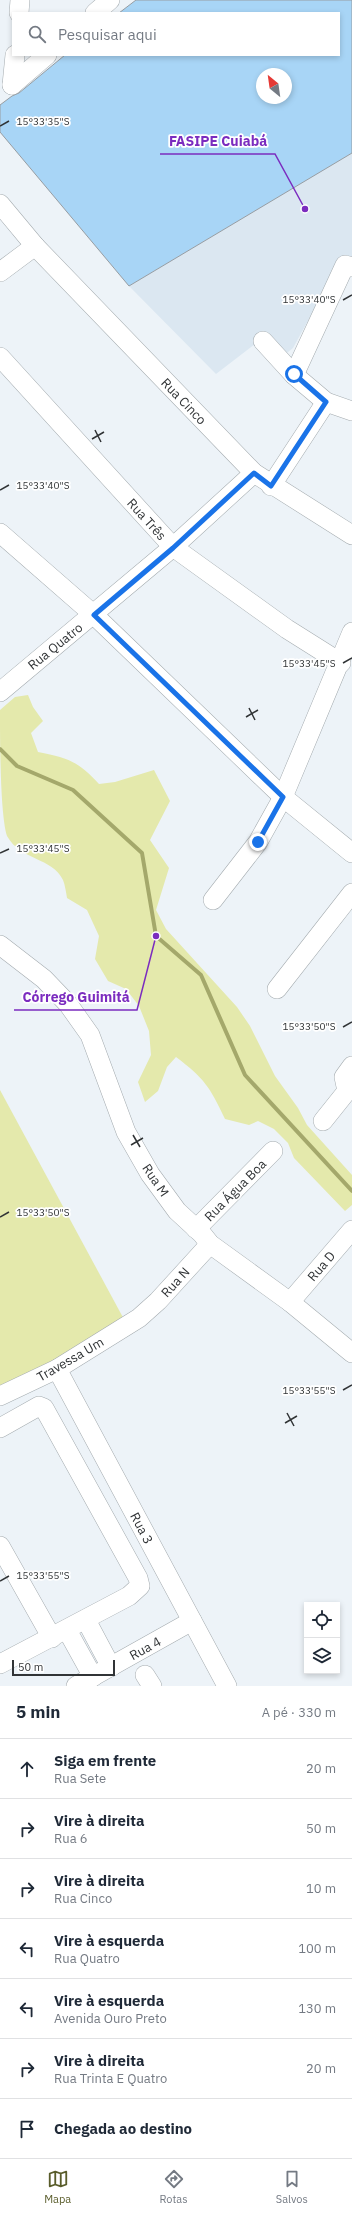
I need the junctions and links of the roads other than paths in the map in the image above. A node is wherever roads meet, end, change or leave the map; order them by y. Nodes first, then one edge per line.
1 (20, 0) edge
2 (110, 0) edge
3 (19, 12) edge
4 (96, 12) edge
5 (15, 56) edge
6 (46, 56) edge
7 (6, 86) edge
8 (0, 204) edge
9 (35, 246) junction
10 (352, 267) edge
11 (0, 272) edge
12 (263, 341) dead end
13 (2, 363) edge
14 (294, 374) junction
15 (326, 402) junction
16 (352, 411) edge
17 (254, 473) junction
18 (271, 486) junction
19 (0, 533) edge
20 (352, 535) edge
21 (173, 548) junction
22 (94, 615) junction
23 (352, 632) edge
24 (340, 663) junction
25 (0, 692) edge
26 (283, 797) junction
27 (352, 853) edge
28 (352, 894) edge
29 (213, 900) dead end
30 (0, 945) edge
31 (278, 989) dead end
32 (352, 1066) edge
33 (323, 1121) dead end
34 (273, 1151) dead end
35 (196, 1229) junction
36 (352, 1230) edge
37 (210, 1244) junction
38 (290, 1302) junction
39 (139, 1318) joint
40 (352, 1354) edge
41 (57, 1369) junction
42 (0, 1396) edge
43 (0, 1428) edge
44 (0, 1546) edge
45 (86, 1620) junction
46 (192, 1622) junction
47 (60, 1634) junction
48 (0, 1664) edge
49 (111, 1667) junction
50 (93, 1677) junction
51 (76, 1686) edge
52 (227, 1686) edge

1 - 3 street
2 - 4 street
5 - 7 street
6 - 7 street
8 - 9 street, Rua Cinco
9 - 11 street
9 - 17 street, Rua Cinco
10 - 14 street
12 - 14 street
13 - 21 street, Rua Três
14 - 15 street
15 - 16 street
15 - 18 street
17 - 18 street, Rua Cinco
17 - 21 street, Rua Quatro
18 - 20 street, Rua Cinco
19 - 22 street
21 - 22 street, Rua Quatro
21 - 24 street, Rua Três
22 - 25 street, Rua Quatro
22 - 26 street
23 - 24 street
24 - 26 street
26 - 27 street
26 - 29 street
28 - 31 street
30 - 35 street, Rua M
32 - 33 street
34 - 35 street, Rua Água Boa
35 - 37 street, Rua M
36 - 38 street, Rua D
37 - 38 street, Rua M
37 - 39 street, Rua N
38 - 40 street, Rua M
39 - 41 street, Travessa Um
41 - 42 street, Travessa Um
41 - 46 street, Rua 3
43 - 45 street
44 - 47 street
45 - 47 street
45 - 49 street
46 - 49 street, Rua 4
46 - 52 street, Rua 3
47 - 48 street
47 - 50 street
49 - 50 street, Rua 4
50 - 51 street, Rua 4

